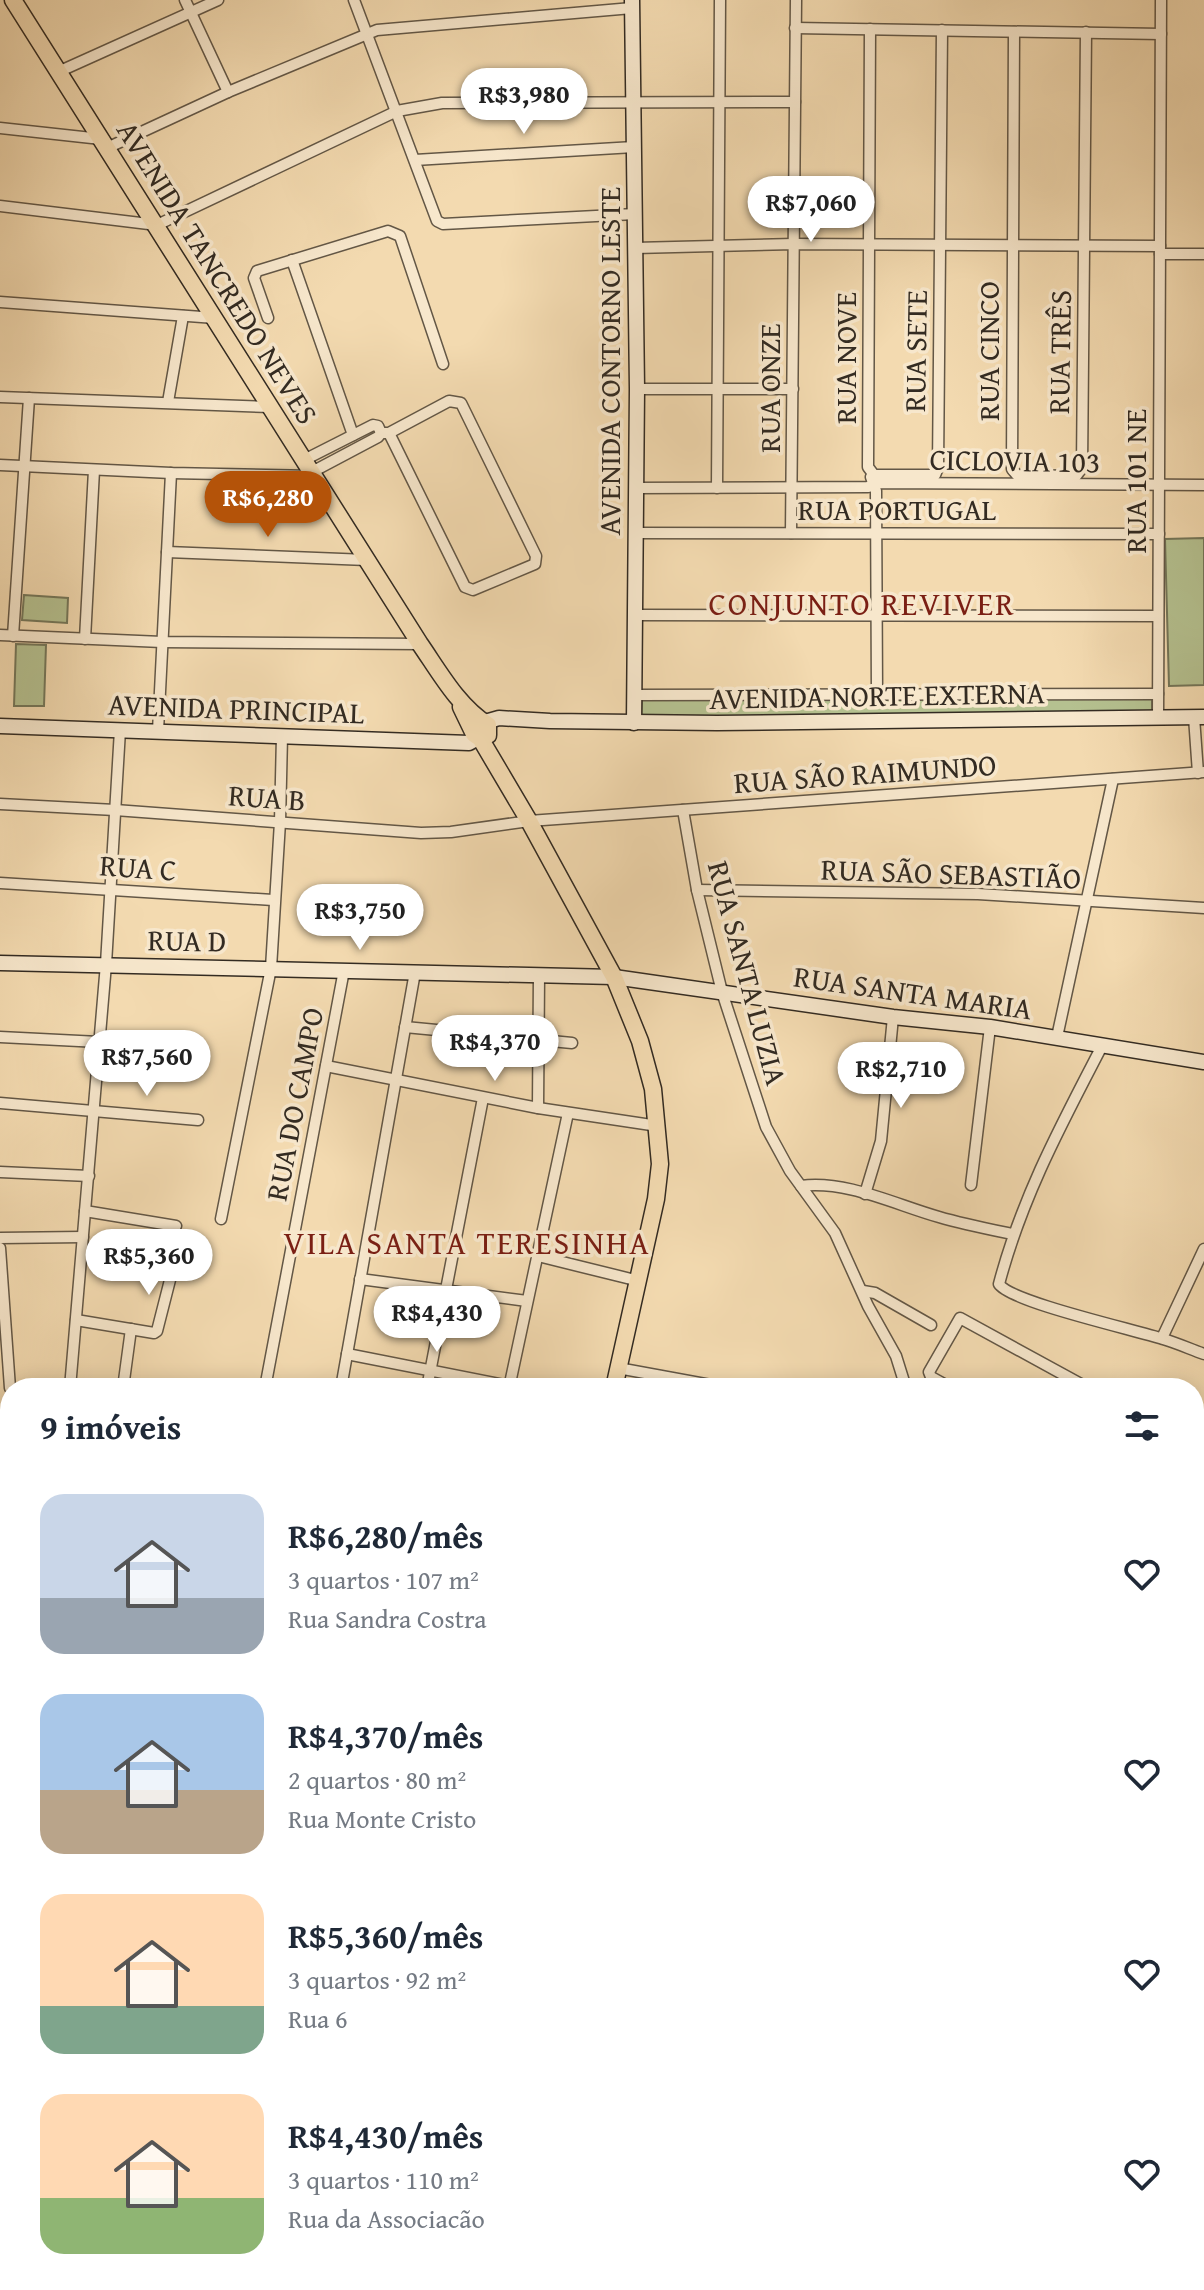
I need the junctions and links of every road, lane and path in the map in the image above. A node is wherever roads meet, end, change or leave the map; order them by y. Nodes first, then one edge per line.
1 (13, 0) edge
2 (185, 0) edge
3 (218, 0) edge
4 (354, 0) edge
5 (720, 0) edge
6 (796, 0) edge
7 (1161, 0) edge
8 (632, 4) edge
9 (191, 12) junction
10 (795, 28) junction
11 (870, 29) junction
12 (942, 30) junction
13 (1014, 32) junction
14 (1086, 32) junction
15 (367, 34) junction
16 (1161, 34) junction
17 (58, 72) junction
18 (228, 92) junction
19 (633, 101) junction
20 (720, 102) junction
21 (795, 102) junction
22 (397, 111) junction
23 (0, 128) edge
24 (104, 144) junction
25 (634, 147) junction
26 (415, 160) junction
27 (0, 206) edge
28 (635, 214) junction
29 (157, 225) junction
30 (869, 243) junction
31 (940, 243) junction
32 (1013, 243) junction
33 (794, 244) junction
34 (1084, 245) junction
35 (719, 246) junction
36 (635, 248) junction
37 (1160, 250) junction
38 (1204, 254) edge
39 (292, 260) junction
40 (0, 302) edge
41 (183, 316) junction
42 (215, 318) junction
43 (268, 318) dead end
44 (443, 364) dead end
45 (637, 389) junction
46 (718, 389) junction
47 (793, 389) junction
48 (0, 397) edge
49 (29, 398) junction
50 (168, 402) junction
51 (270, 407) junction
52 (385, 433) junction
53 (353, 435) junction
54 (0, 465) edge
55 (24, 466) junction
56 (94, 470) junction
57 (310, 470) junction
58 (869, 472) junction
59 (171, 473) junction
60 (1047, 480) junction
61 (874, 484) junction
62 (1204, 485) edge
63 (1159, 486) junction
64 (636, 488) junction
65 (717, 488) junction
66 (793, 488) junction
67 (636, 533) junction
68 (791, 533) junction
69 (876, 533) junction
70 (1159, 534) junction
71 (167, 552) junction
72 (367, 560) junction
73 (635, 615) junction
74 (877, 615) junction
75 (1158, 616) junction
76 (0, 635) edge
77 (13, 636) junction
78 (85, 639) junction
79 (162, 642) junction
80 (420, 644) junction
81 (877, 694) junction
82 (1158, 694) junction
83 (634, 695) junction
84 (1158, 717) junction
85 (1199, 717) edge
86 (634, 723) junction
87 (0, 726) edge
88 (481, 729) junction
89 (120, 730) junction
90 (158, 731) junction
91 (282, 736) junction
92 (1201, 772) edge
93 (1113, 779) junction
94 (0, 804) edge
95 (115, 810) junction
96 (683, 810) junction
97 (529, 821) junction
98 (280, 822) junction
99 (0, 883) edge
100 (110, 888) junction
101 (697, 890) junction
102 (273, 900) junction
103 (1088, 901) junction
104 (1204, 908) edge
105 (0, 963) edge
106 (106, 964) junction
107 (271, 968) junction
108 (344, 970) junction
109 (415, 972) junction
110 (539, 975) junction
111 (614, 977) junction
112 (722, 992) junction
113 (893, 1017) junction
114 (405, 1027) junction
115 (990, 1027) junction
116 (0, 1037) edge
117 (1057, 1037) junction
118 (539, 1040) junction
119 (99, 1042) junction
120 (572, 1043) dead end
121 (1102, 1046) junction
122 (1204, 1062) edge
123 (326, 1066) junction
124 (396, 1080) junction
125 (483, 1098) junction
126 (0, 1103) edge
127 (538, 1108) junction
128 (92, 1110) junction
129 (568, 1113) junction
130 (198, 1120) dead end
131 (658, 1126) junction
132 (0, 1172) edge
133 (89, 1176) junction
134 (971, 1185) dead end
135 (801, 1186) junction
136 (865, 1194) junction
137 (85, 1211) junction
138 (221, 1219) dead end
139 (176, 1226) dead end
140 (1012, 1234) junction
141 (83, 1237) junction
142 (0, 1238) edge
143 (0, 1248) edge
144 (1204, 1249) edge
145 (538, 1256) junction
146 (171, 1276) dead end
147 (360, 1279) junction
148 (639, 1281) junction
149 (446, 1291) junction
150 (863, 1291) junction
151 (527, 1301) junction
152 (76, 1320) junction
153 (931, 1325) dead end
154 (131, 1329) junction
155 (1162, 1338) junction
156 (347, 1354) junction
157 (1204, 1354) edge
158 (618, 1368) junction
159 (431, 1370) junction
160 (9, 1378) edge
161 (71, 1378) edge
162 (124, 1378) edge
163 (267, 1378) edge
164 (343, 1378) edge
165 (429, 1378) edge
166 (469, 1378) edge
167 (514, 1378) edge
168 (616, 1378) edge
169 (661, 1378) edge
170 (903, 1378) edge
171 (933, 1378) edge
172 (1070, 1378) edge

1 - 17 main road, AVENIDA TANCREDO NEVES
2 - 9 street
3 - 9 street
4 - 15 street
5 - 20 street
6 - 10 street, RUA ONZE
7 - 16 street, RUA 101 NE
8 - 15 street
8 - 19 street, AVENIDA CONTORNO LESTE
9 - 17 street
9 - 18 street
10 - 11 street
10 - 21 street, RUA ONZE
11 - 12 street
11 - 30 street, RUA NOVE
12 - 13 street
12 - 31 street, RUA SETE
13 - 14 street
13 - 32 street, RUA CINCO
14 - 16 street
14 - 34 street, RUA TRÊS
15 - 18 street
15 - 22 street
16 - 37 street, RUA 101 NE
17 - 24 main road, AVENIDA TANCREDO NEVES
18 - 24 street
19 - 20 street
19 - 22 street
19 - 25 street, AVENIDA CONTORNO LESTE
20 - 21 street
20 - 35 street
21 - 33 street, RUA ONZE
22 - 26 street
22 - 29 street
23 - 24 street
24 - 29 main road, AVENIDA TANCREDO NEVES
25 - 26 street
25 - 28 street, AVENIDA CONTORNO LESTE
26 - 28 street
27 - 29 street
28 - 36 street, AVENIDA CONTORNO LESTE
29 - 42 main road, AVENIDA TANCREDO NEVES
30 - 31 street
30 - 33 street
30 - 58 street, RUA NOVE
31 - 32 street, RUA CINCO
31 - 58 street, RUA SETE
32 - 34 street, RUA CINCO
32 - 60 street, RUA CINCO
33 - 35 street
33 - 47 street, RUA ONZE
34 - 37 street
34 - 60 street, RUA TRÊS
35 - 36 street
35 - 46 street
36 - 45 street, AVENIDA CONTORNO LESTE
37 - 38 street
37 - 63 street, RUA 101 NE
39 - 43 street
39 - 44 street
39 - 53 street
40 - 41 street
41 - 42 street
41 - 50 street
42 - 51 main road, AVENIDA TANCREDO NEVES
45 - 46 street
45 - 64 street, AVENIDA CONTORNO LESTE
46 - 47 street
46 - 65 street
47 - 66 street, RUA ONZE
48 - 49 street
49 - 50 street
49 - 55 street
50 - 51 street
51 - 57 main road, AVENIDA TANCREDO NEVES
52 - 52 street
52 - 53 street
52 - 57 street
53 - 57 street
54 - 55 street
55 - 56 street
55 - 77 street
56 - 59 street
56 - 78 street
57 - 59 street
57 - 72 main road, AVENIDA TANCREDO NEVES
58 - 61 street, RUA NOVE
59 - 71 street
60 - 61 street, CICLOVIA 103
60 - 63 street, CICLOVIA 103
61 - 66 street, CICLOVIA 103
61 - 69 street, RUA NOVE
62 - 63 street, CICLOVIA 103
63 - 70 street, RUA 101 NE
64 - 65 street, CICLOVIA 103
64 - 67 street, AVENIDA CONTORNO LESTE
65 - 66 street, CICLOVIA 103
66 - 68 street, RUA ONZE
67 - 68 street, RUA PORTUGAL
67 - 73 street, AVENIDA CONTORNO LESTE
68 - 69 street, RUA PORTUGAL
69 - 70 street, RUA PORTUGAL
69 - 74 street, RUA NOVE
70 - 75 street, RUA 101 NE
71 - 72 street
71 - 79 street
72 - 80 main road, AVENIDA TANCREDO NEVES
73 - 74 street
73 - 83 street, AVENIDA CONTORNO LESTE
74 - 75 street
74 - 81 street, RUA NOVE
75 - 82 street, RUA 101 NE
76 - 77 street
77 - 78 street
78 - 79 street
79 - 80 street
79 - 90 street
80 - 88 main road, AVENIDA TANCREDO NEVES
81 - 82 street, AVENIDA NORTE EXTERNA
81 - 83 street, AVENIDA NORTE EXTERNA
82 - 84 street, RUA 101 NE
83 - 86 street, AVENIDA CONTORNO LESTE
84 - 85 street, AVENIDA NORTE EXTERNA
84 - 86 street, AVENIDA NORTE EXTERNA
85 - 92 street
86 - 88 street, AVENIDA NORTE EXTERNA
87 - 89 street, AVENIDA PRINCIPAL
88 - 91 street, AVENIDA PRINCIPAL
88 - 97 main road, AVENIDA TANCREDO NEVES
89 - 90 street, AVENIDA PRINCIPAL
89 - 95 street
90 - 91 street, AVENIDA PRINCIPAL
91 - 98 street
92 - 93 street, RUA SÃO RAIMUNDO
93 - 96 street, RUA SÃO RAIMUNDO
93 - 103 street
94 - 95 street, RUA B
95 - 98 street, RUA B
95 - 100 street
96 - 97 street, RUA SÃO RAIMUNDO
96 - 101 street, RUA SANTA LUZIA
97 - 98 street, RUA B
97 - 111 main road, AVENIDA TANCREDO NEVES
98 - 102 street
99 - 100 street, RUA C
100 - 102 street, RUA C
100 - 106 street
101 - 103 street, RUA SÃO SEBASTIÃO
101 - 112 street, RUA SANTA LUZIA
102 - 107 street
103 - 104 street, RUA SÃO SEBASTIÃO
103 - 117 street
105 - 106 street, RUA D
106 - 107 street, RUA D
106 - 119 street
107 - 108 street, RUA D
107 - 138 street
108 - 109 street, RUA D
108 - 123 street, RUA DO CAMPO
109 - 110 street, RUA D
109 - 114 street
110 - 111 street, RUA D
110 - 118 street
111 - 112 street, RUA SANTA MARIA
111 - 131 main road, AVENIDA TANCREDO NEVES
112 - 113 street, RUA SANTA MARIA
112 - 135 street, RUA SANTA LUZIA
113 - 115 street, RUA SANTA MARIA
113 - 136 street
114 - 118 street
114 - 124 street
115 - 117 street, RUA SANTA MARIA
115 - 134 street
116 - 119 street
117 - 121 street, RUA SANTA MARIA
118 - 120 street
118 - 127 street
119 - 128 street
121 - 122 street, RUA SANTA MARIA
121 - 140 street
123 - 124 street
123 - 163 street, RUA DO CAMPO
124 - 125 street
124 - 147 street
125 - 127 street
125 - 149 street
126 - 128 street
127 - 129 street
128 - 130 street
128 - 133 street
129 - 131 street
129 - 145 street
131 - 148 main road, AVENIDA TANCREDO NEVES
132 - 133 street
133 - 137 street
135 - 136 street
135 - 150 street, RUA SANTA LUZIA
136 - 140 street
137 - 139 street
137 - 141 street
140 - 155 street
141 - 142 street
141 - 152 street
143 - 160 street
144 - 155 street
145 - 148 street
145 - 151 street
146 - 154 street
147 - 149 street
147 - 156 street
148 - 158 main road, AVENIDA TANCREDO NEVES
149 - 151 street
149 - 159 street
150 - 153 street
150 - 170 street, RUA SANTA LUZIA
151 - 167 street
152 - 154 street
152 - 161 street
154 - 162 street
155 - 157 street
156 - 159 street
156 - 164 street
158 - 168 main road, AVENIDA TANCREDO NEVES
158 - 169 street
159 - 165 street
159 - 166 street
171 - 172 street

